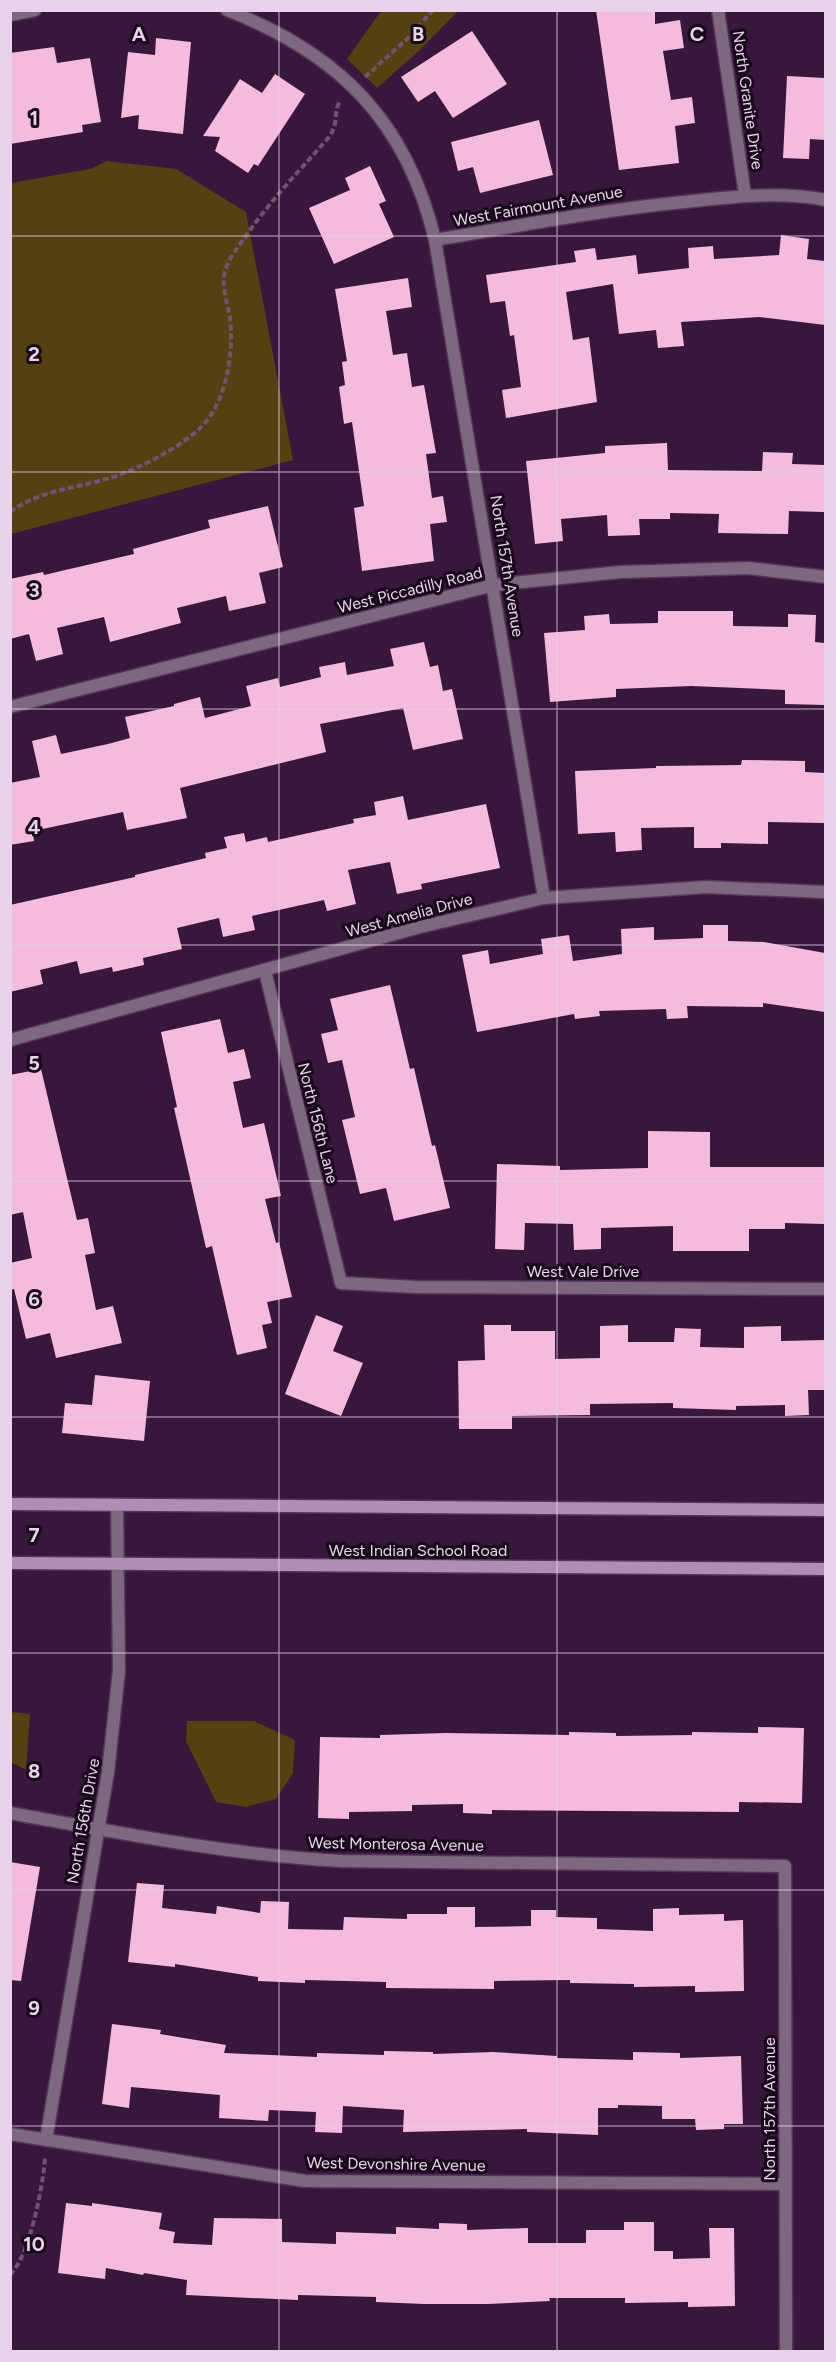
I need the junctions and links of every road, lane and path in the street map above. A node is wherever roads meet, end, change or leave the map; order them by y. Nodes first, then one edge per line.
1 (34, 10) edge
2 (227, 10) edge
3 (433, 10) edge
4 (718, 10) edge
5 (10, 15) edge
6 (354, 88) junction
7 (745, 195) junction
8 (825, 200) edge
9 (435, 240) junction
10 (10, 512) edge
11 (825, 577) edge
12 (494, 585) junction
13 (10, 707) edge
14 (825, 892) edge
15 (544, 898) junction
16 (265, 971) junction
17 (10, 1040) edge
18 (341, 1283) joint
19 (825, 1289) edge
20 (10, 1504) edge
21 (117, 1505) junction
22 (825, 1510) edge
23 (10, 1563) edge
24 (118, 1564) junction
25 (825, 1569) edge
26 (10, 1813) edge
27 (98, 1828) junction
28 (785, 1866) joint
29 (10, 2134) edge
30 (46, 2140) junction
31 (785, 2184) junction
32 (10, 2275) edge
33 (786, 2352) edge

1 - 5 street
2 - 6 street, West Fairmount Avenue
3 - 6 path
4 - 7 street, North Granite Drive
6 - 9 street, West Fairmount Avenue
6 - 10 path
7 - 8 street, West Fairmount Avenue
7 - 9 street, West Fairmount Avenue
9 - 12 street, North 157th Avenue
11 - 12 street, West Piccadilly Road
12 - 13 street, West Piccadilly Road
12 - 15 street, North 157th Avenue
14 - 15 street, West Amelia Drive
15 - 16 street, West Amelia Drive
16 - 17 street, West Amelia Drive
16 - 18 street, North 156th Lane
18 - 19 street, West Vale Drive
20 - 21 main road
21 - 22 main road
21 - 24 street, North 156th Drive
23 - 24 main road, West Indian School Road
24 - 25 main road, West Indian School Road
24 - 27 street, North 156th Drive
26 - 27 street, West Monterosa Avenue
27 - 28 street, West Monterosa Avenue
27 - 30 street, North 156th Drive
28 - 31 street, North 157th Avenue
29 - 30 street, West Devonshire Avenue
30 - 31 street, West Devonshire Avenue
30 - 32 path
31 - 33 street, North 157th Avenue

